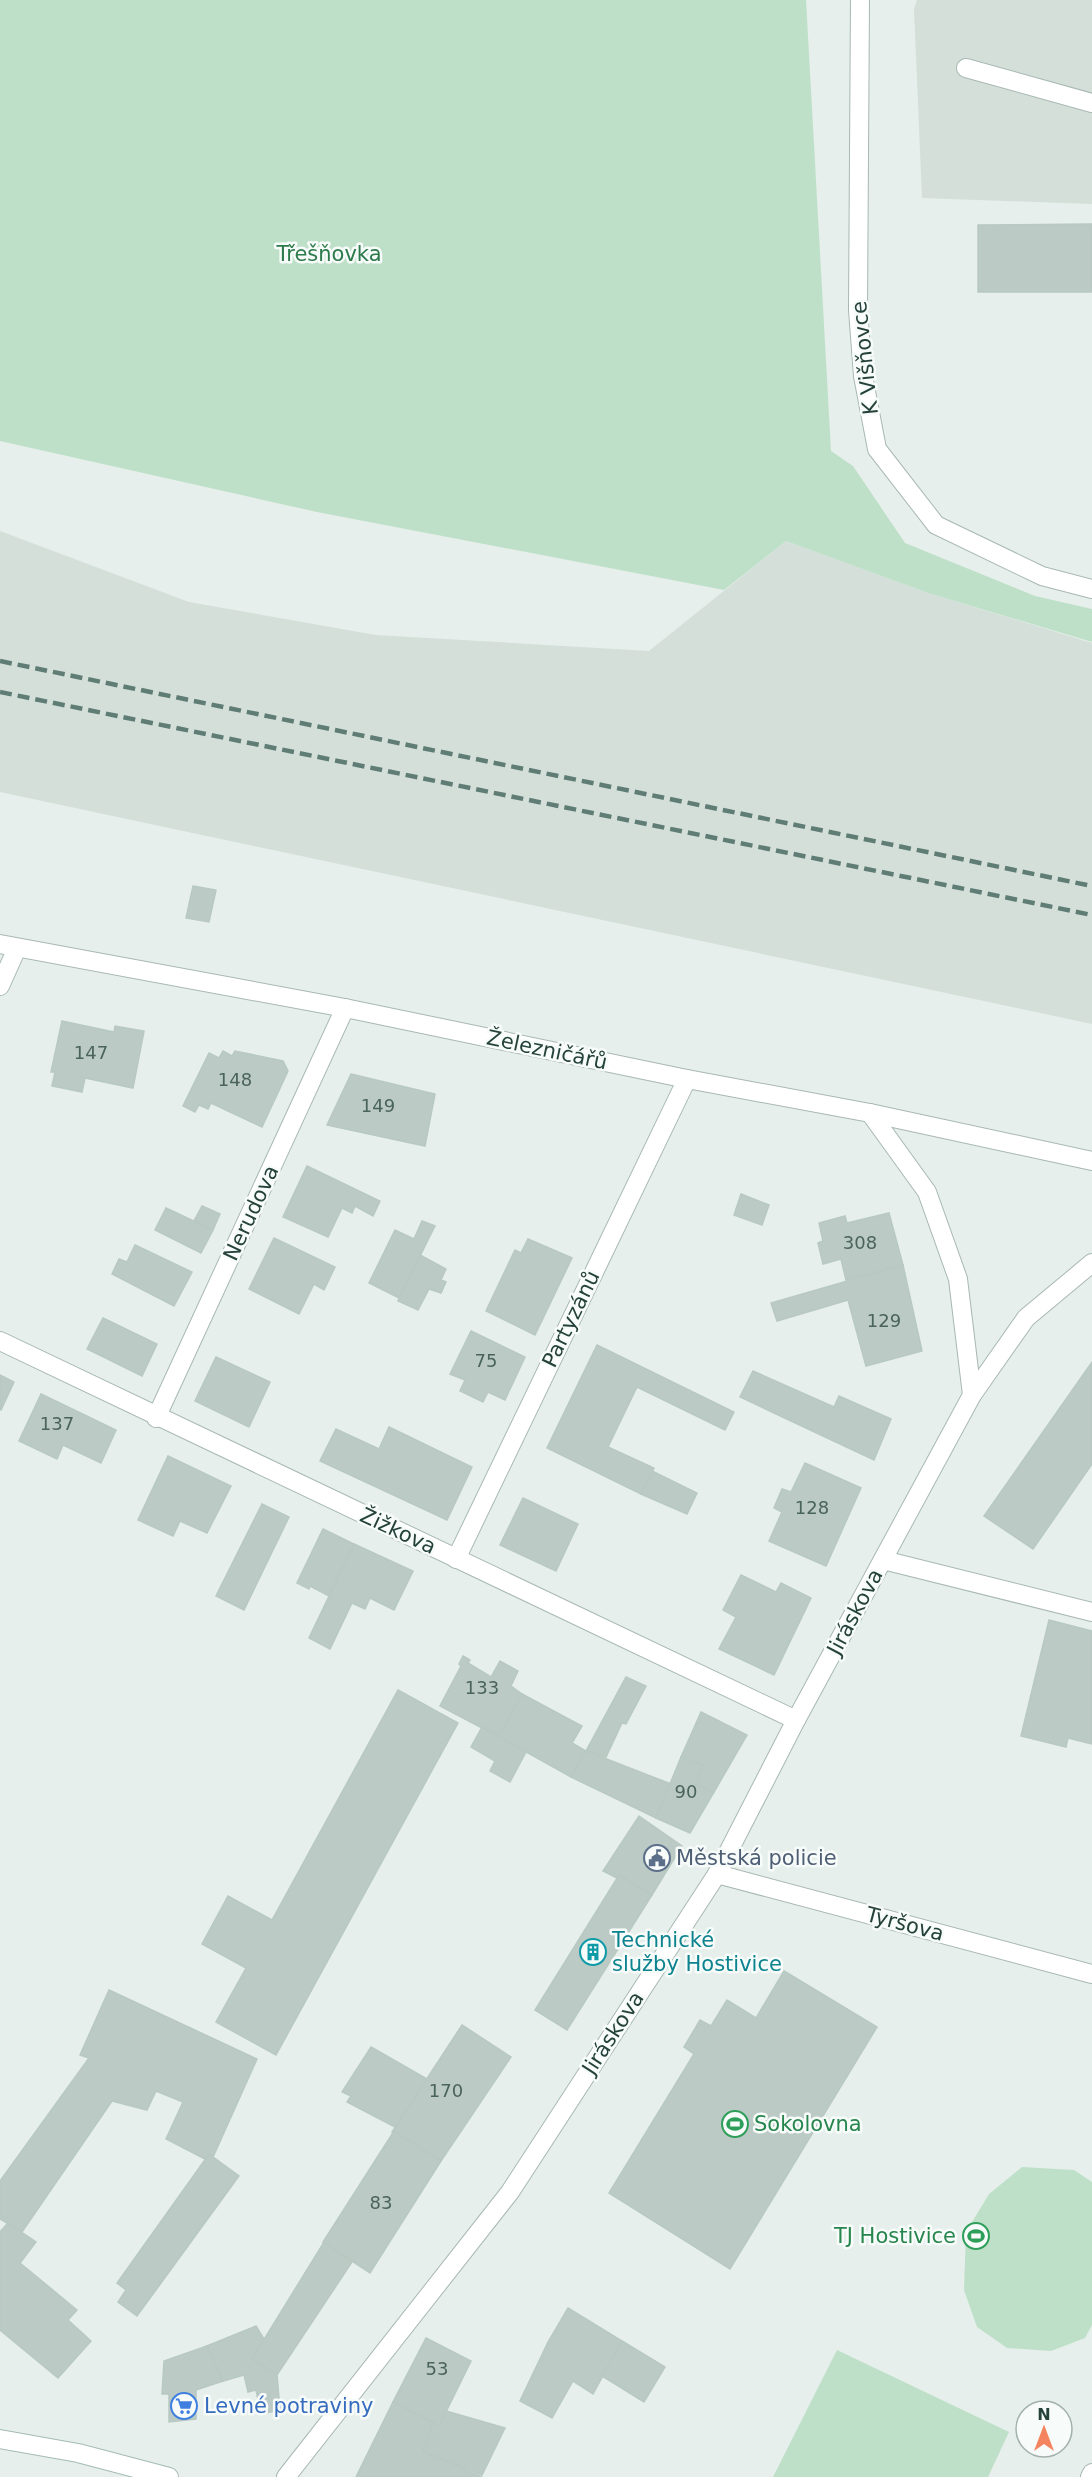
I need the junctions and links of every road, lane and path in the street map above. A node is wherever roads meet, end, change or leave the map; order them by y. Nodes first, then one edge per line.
1 (860, 0) edge
2 (966, 68) dead end
3 (1092, 103) edge
4 (1092, 589) edge
5 (9, 946) edge
6 (0, 986) edge
7 (345, 1008) junction
8 (687, 1079) junction
9 (870, 1113) junction
10 (1092, 1161) edge
11 (1092, 1263) edge
12 (0, 1341) edge
13 (972, 1395) junction
14 (156, 1418) junction
15 (456, 1559) junction
16 (883, 1560) junction
17 (1092, 1612) edge
18 (796, 1720) junction
19 (717, 1874) junction
20 (1092, 1974) edge
21 (0, 2439) edge
22 (1092, 2473) edge
23 (169, 2477) edge
24 (286, 2477) edge
25 (1090, 2477) edge

1 - 4 street, K Višňovce
2 - 3 street
5 - 6 street
5 - 7 street, Železničářů
7 - 8 street, Železničářů
7 - 14 street, Nerudova
8 - 9 street, Železničářů
8 - 15 street, Partyzánů
9 - 10 street, Železničářů
9 - 13 street
11 - 13 street, Jiráskova
12 - 14 street, Žižkova
13 - 16 street, Jiráskova
14 - 15 street, Žižkova
15 - 18 street, Žižkova
16 - 17 street
16 - 18 street, Jiráskova
18 - 19 street, Jiráskova
19 - 20 street, Tyršova
19 - 24 street, Jiráskova
21 - 23 street
22 - 25 street

